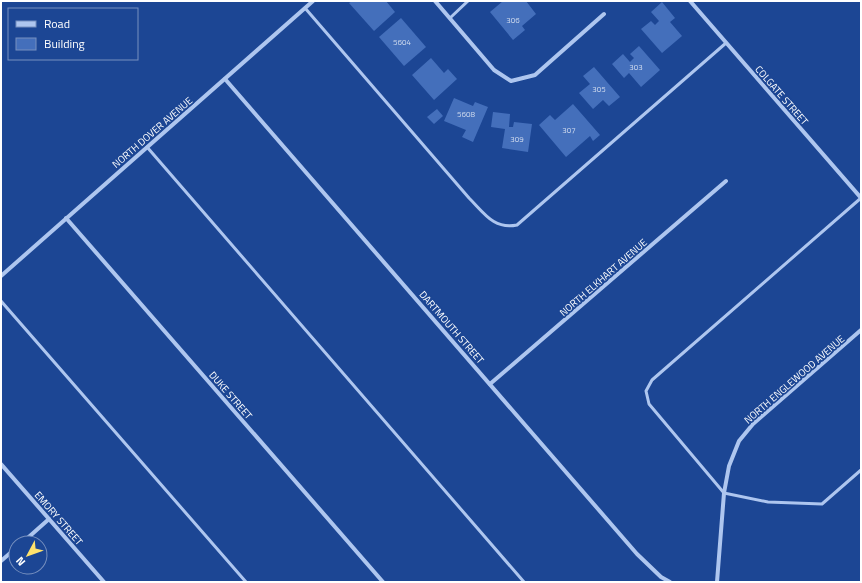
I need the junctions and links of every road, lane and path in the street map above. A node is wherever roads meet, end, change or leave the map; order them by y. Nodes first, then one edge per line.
1 (313, 1) edge
2 (435, 1) edge
3 (468, 1) edge
4 (690, 1) edge
5 (305, 8) junction
6 (604, 14) dead end
7 (450, 18) junction
8 (726, 43) junction
9 (225, 79) junction
10 (147, 147) junction
11 (726, 181) dead end
12 (861, 198) edge
13 (66, 218) junction
14 (1, 276) edge
15 (1, 301) edge
16 (861, 330) edge
17 (490, 384) junction
18 (1, 464) edge
19 (861, 470) edge
20 (724, 493) junction
21 (49, 519) junction
22 (31, 535) edge
23 (104, 582) edge
24 (246, 582) edge
25 (383, 582) edge
26 (524, 582) edge
27 (670, 582) edge
28 (717, 582) edge

1 - 5 street, NORTH DOVER AVENUE
2 - 7 street
3 - 7 lane
4 - 8 street, COLGATE STREET
5 - 8 lane
5 - 9 street, NORTH DOVER AVENUE
6 - 7 street
8 - 12 street, COLGATE STREET
9 - 10 street, NORTH DOVER AVENUE
9 - 17 street, DARTMOUTH STREET
10 - 13 street, NORTH DOVER AVENUE
10 - 26 lane
11 - 17 street, NORTH ELKHART AVENUE
12 - 20 lane
13 - 14 street, NORTH DOVER AVENUE
13 - 25 street, DUKE STREET
15 - 24 lane
16 - 20 street, NORTH ENGLEWOOD AVENUE
17 - 27 street, DARTMOUTH STREET
18 - 21 street, EMORY STREET
19 - 20 lane
20 - 28 street, NORTH ENGLEWOOD AVENUE
21 - 22 street
21 - 23 street, EMORY STREET

